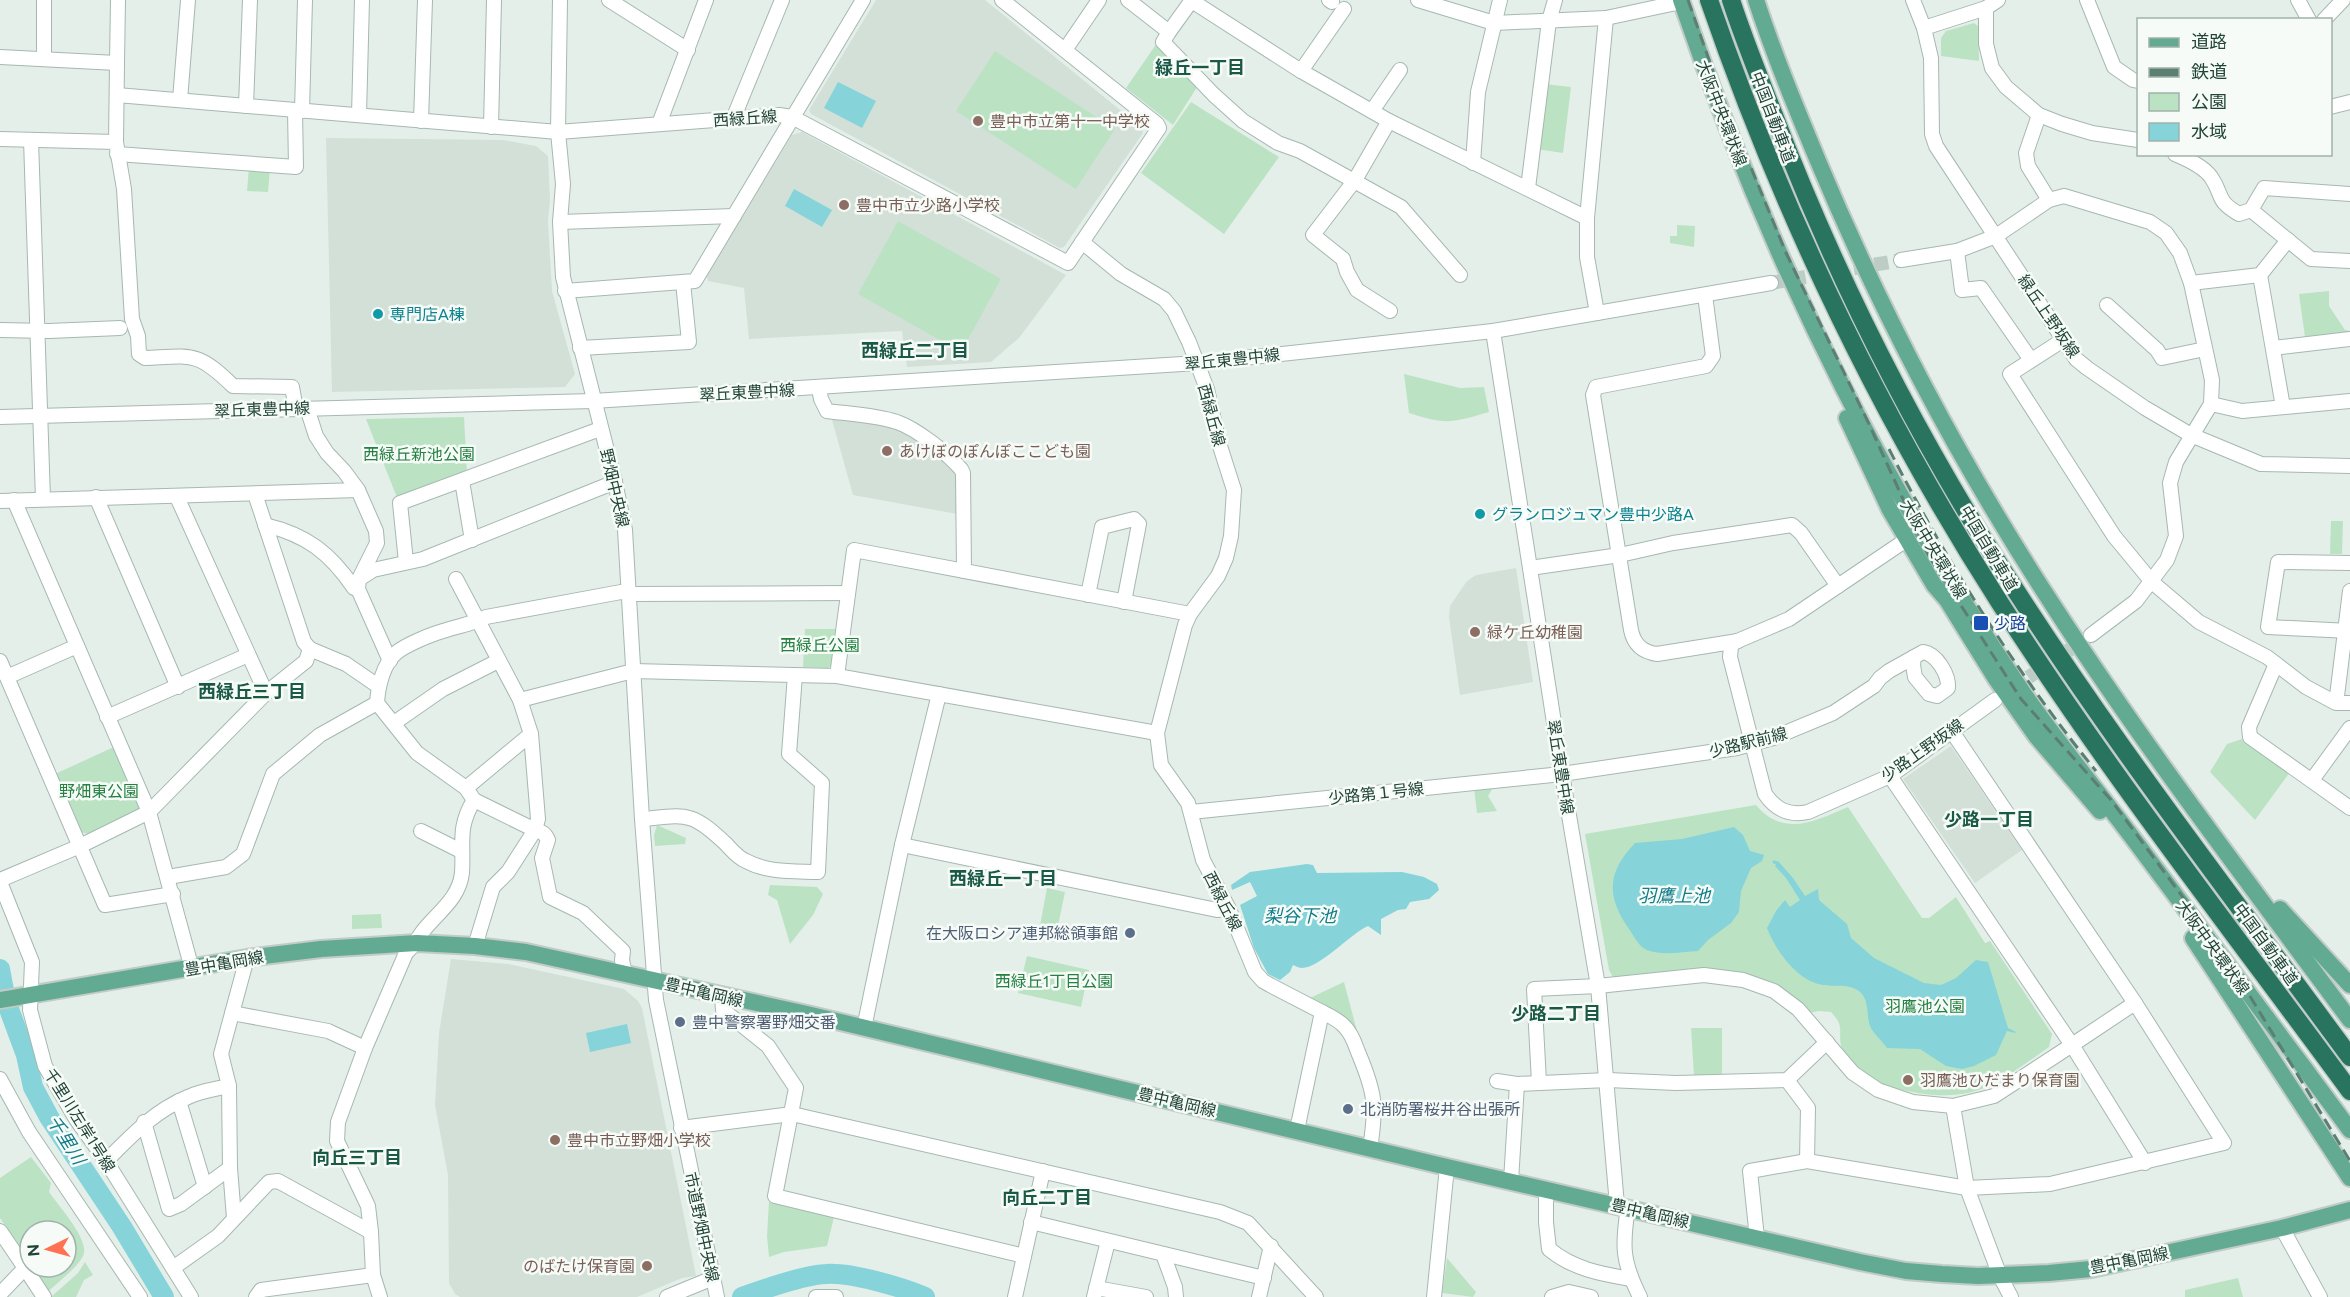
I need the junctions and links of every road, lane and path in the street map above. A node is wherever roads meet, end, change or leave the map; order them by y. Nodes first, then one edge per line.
1 (44, 0) edge
2 (118, 0) edge
3 (188, 0) edge
4 (250, 0) edge
5 (305, 0) edge
6 (362, 0) edge
7 (425, 0) edge
8 (494, 0) edge
9 (560, 0) edge
10 (609, 0) edge
11 (706, 0) edge
12 (782, 0) edge
13 (863, 0) edge
14 (1002, 0) edge
15 (1099, 0) edge
16 (1128, 0) edge
17 (1418, 0) edge
18 (1500, 0) edge
19 (1555, 0) edge
20 (1709, 0) edge
21 (1731, 0) edge
22 (1756, 0) edge
23 (1912, 0) edge
24 (2087, 0) edge
25 (2298, 0) edge
26 (2343, 0) edge
27 (1192, 1) edge
28 (1681, 1) edge
29 (1335, 4) edge
30 (1992, 4) edge
31 (1606, 18) junction
32 (2308, 18) edge
33 (2326, 18) edge
34 (1549, 21) junction
35 (1494, 23) junction
36 (1924, 28) junction
37 (1169, 32) junction
38 (688, 50) junction
39 (1065, 50) junction
40 (0, 57) edge
41 (44, 59) junction
42 (117, 63) junction
43 (1301, 70) junction
44 (1400, 70) dead end
45 (2137, 81) edge
46 (117, 95) junction
47 (180, 100) junction
48 (2350, 102) edge
49 (246, 106) junction
50 (2332, 107) edge
51 (298, 110) junction
52 (1372, 111) junction
53 (359, 115) junction
54 (2039, 115) junction
55 (792, 117) junction
56 (733, 119) junction
57 (421, 121) junction
58 (1389, 121) junction
59 (659, 124) junction
60 (491, 127) junction
61 (558, 132) junction
62 (0, 139) edge
63 (31, 140) junction
64 (2137, 140) edge
65 (117, 148) junction
66 (2194, 158) edge
67 (1473, 163) junction
68 (1355, 180) junction
69 (1528, 188) junction
70 (2350, 194) edge
71 (2049, 200) junction
72 (2251, 210) junction
73 (734, 216) junction
74 (1587, 218) junction
75 (560, 222) junction
76 (1996, 236) junction
77 (2288, 240) junction
78 (1082, 242) junction
79 (1957, 251) junction
80 (1901, 260) tunnel mouth
81 (2350, 261) edge
82 (1460, 275) dead end
83 (2260, 275) junction
84 (683, 282) junction
85 (1771, 283) tunnel mouth
86 (2191, 283) junction
87 (565, 291) junction
88 (1705, 295) junction
89 (1800, 299) junction
90 (2107, 305) dead end
91 (1390, 311) dead end
92 (1597, 313) junction
93 (120, 328) dead end
94 (0, 330) edge
95 (39, 330) junction
96 (1492, 331) junction
97 (2350, 339) edge
98 (2063, 340) junction
99 (580, 348) junction
100 (2273, 348) junction
101 (2205, 349) junction
102 (2031, 360) junction
103 (1198, 363) junction
104 (819, 388) junction
105 (593, 400) junction
106 (2350, 401) edge
107 (2211, 404) junction
108 (2283, 407) junction
109 (302, 409) junction
110 (40, 416) junction
111 (0, 417) edge
112 (600, 429) junction
113 (2191, 435) junction
114 (2350, 466) edge
115 (462, 481) junction
116 (615, 482) junction
117 (358, 490) junction
118 (255, 494) junction
119 (177, 496) junction
120 (96, 497) junction
121 (43, 499) junction
122 (7, 500) edge
123 (265, 525) junction
124 (472, 540) junction
125 (1906, 540) junction
126 (1620, 555) junction
127 (406, 562) junction
128 (2350, 563) edge
129 (1530, 568) junction
130 (964, 571) junction
131 (456, 579) dead end
132 (2152, 582) junction
133 (359, 584) junction
134 (1838, 586) junction
135 (2350, 591) edge
136 (848, 593) junction
137 (630, 594) junction
138 (1088, 595) junction
139 (1124, 602) junction
140 (1190, 614) junction
141 (477, 622) junction
142 (2347, 631) edge
143 (2091, 635) tunnel mouth
144 (1738, 640) junction
145 (77, 646) junction
146 (310, 649) junction
147 (249, 655) junction
148 (1914, 657) junction
149 (498, 660) junction
150 (0, 661) edge
151 (390, 661) junction
152 (2276, 664) junction
153 (633, 671) junction
154 (795, 675) junction
155 (7, 676) junction
156 (837, 676) junction
157 (1916, 677) junction
158 (378, 686) junction
159 (1874, 686) junction
160 (178, 687) junction
161 (266, 693) junction
162 (939, 694) junction
163 (2337, 696) dead end
164 (520, 700) junction
165 (1995, 700) dead end
166 (377, 703) junction
167 (2350, 703) edge
168 (108, 717) junction
169 (394, 723) junction
170 (2350, 728) edge
171 (1951, 730) junction
172 (531, 734) junction
173 (1157, 734) junction
174 (1752, 744) junction
175 (1562, 774) junction
176 (1890, 776) junction
177 (2312, 780) junction
178 (470, 794) junction
179 (2350, 808) edge
180 (149, 812) junction
181 (1191, 812) junction
182 (642, 819) junction
183 (535, 830) junction
184 (421, 831) dead end
185 (2131, 836) junction
186 (902, 845) junction
187 (80, 846) junction
188 (2223, 846) junction
189 (461, 851) junction
190 (2154, 867) junction
191 (168, 877) junction
192 (0, 881) edge
193 (173, 894) junction
194 (1229, 909) junction
195 (417, 943) junction
196 (475, 946) junction
197 (247, 958) junction
198 (192, 969) junction
199 (625, 974) junction
200 (654, 980) junction
201 (1598, 986) junction
202 (2350, 986) edge
203 (27, 995) junction
204 (722, 996) junction
205 (0, 1000) edge
206 (2135, 1003) junction
207 (1322, 1012) junction
208 (232, 1013) junction
209 (2350, 1020) edge
210 (864, 1028) junction
211 (1827, 1042) junction
212 (2072, 1045) junction
213 (365, 1048) junction
214 (2350, 1058) edge
215 (0, 1079) edge
216 (1608, 1080) junction
217 (1787, 1080) junction
218 (1497, 1081) dead end
219 (1539, 1082) junction
220 (1517, 1084) junction
221 (229, 1086) junction
222 (2350, 1091) edge
223 (178, 1101) junction
224 (1953, 1106) junction
225 (792, 1113) junction
226 (144, 1122) junction
227 (681, 1128) junction
228 (1297, 1130) junction
229 (2350, 1130) edge
230 (1370, 1148) junction
231 (106, 1161) junction
232 (1807, 1161) junction
233 (2145, 1163) junction
234 (1447, 1167) junction
235 (230, 1168) junction
236 (1043, 1171) junction
237 (2350, 1178) edge
238 (1511, 1181) junction
239 (205, 1187) junction
240 (1966, 1188) junction
241 (1546, 1189) junction
242 (1622, 1206) junction
243 (2350, 1210) edge
244 (234, 1218) junction
245 (1031, 1222) junction
246 (2282, 1228) junction
247 (0, 1231) edge
248 (372, 1232) junction
249 (1757, 1238) junction
250 (1108, 1241) junction
251 (1271, 1246) junction
252 (1163, 1254) junction
253 (1024, 1256) junction
254 (18, 1258) edge
255 (173, 1268) junction
256 (18, 1275) edge
257 (373, 1275) junction
258 (2000, 1276) junction
259 (1264, 1278) junction
260 (32, 1279) edge
261 (714, 1281) junction
262 (318, 1283) junction
263 (1633, 1291) edge
264 (1095, 1292) edge
265 (0, 1294) edge
266 (44, 1297) edge
267 (140, 1297) edge
268 (191, 1297) edge
269 (256, 1297) edge
270 (320, 1297) edge
271 (380, 1297) edge
272 (667, 1297) edge
273 (717, 1297) edge
274 (816, 1297) edge
275 (836, 1297) edge
276 (1015, 1297) edge
277 (1146, 1297) edge
278 (1176, 1297) edge
279 (1259, 1297) edge
280 (1316, 1297) edge
281 (1434, 1297) edge
282 (1552, 1297) edge
283 (1591, 1297) edge
284 (2011, 1297) edge
285 (2320, 1297) edge

1 - 41 street
2 - 42 street
3 - 47 street
4 - 49 street
5 - 51 street
6 - 53 street
7 - 57 street
8 - 60 street
9 - 61 street, 野畑中央線
10 - 38 street
11 - 38 street
12 - 56 street
13 - 55 street
14 - 39 street
15 - 39 street
16 - 37 street
17 - 35 street
18 - 35 street
19 - 34 street
20 - 222 highway, 中国自動車道
21 - 214 highway, 中国自動車道
22 - 188 main road
23 - 36 street, 緑丘上野坂線
24 - 45 street
25 - 32 street
26 - 33 street
27 - 37 street
27 - 43 street
28 - 31 street
28 - 89 main road, 大阪中央環状線
29 - 43 street
30 - 36 street
30 - 54 street
31 - 34 street
31 - 74 street
34 - 35 street
34 - 69 street
35 - 67 street
36 - 76 street, 緑丘上野坂線
37 - 68 street
38 - 59 street
39 - 78 street
40 - 41 street
41 - 42 street
42 - 46 street
43 - 52 street
44 - 52 street
46 - 47 street, 西緑丘線
46 - 65 street
47 - 49 street, 西緑丘線
48 - 50 street
49 - 51 street, 西緑丘線
51 - 53 street, 西緑丘線
51 - 65 street
52 - 58 street
53 - 57 street, 西緑丘線
54 - 64 street
54 - 71 street
55 - 56 street, 西緑丘線
55 - 73 street
55 - 78 street, 西緑丘線
56 - 59 street, 西緑丘線
57 - 60 street, 西緑丘線
58 - 67 street
58 - 68 street
59 - 61 street, 西緑丘線
60 - 61 street, 西緑丘線
61 - 75 street, 野畑中央線
62 - 63 street
63 - 65 street
63 - 95 street
65 - 109 street
66 - 72 street
67 - 69 street
68 - 82 street
68 - 91 street
69 - 74 street
70 - 72 street
71 - 76 street
71 - 86 street
72 - 77 street
73 - 75 street
73 - 84 street
74 - 92 street
75 - 87 street, 野畑中央線
76 - 79 street
76 - 98 street, 緑丘上野坂線
77 - 81 street
77 - 83 street
78 - 103 street, 西緑丘線
79 - 80 street
79 - 102 street
83 - 86 street
83 - 100 street
84 - 87 street
84 - 99 street
85 - 88 street, 翠丘東豊中線
86 - 101 street
87 - 99 street, 野畑中央線
88 - 92 street, 翠丘東豊中線
88 - 126 street
89 - 125 main road
89 - 185 main road, 大阪中央環状線
90 - 101 street
92 - 96 street, 翠丘東豊中線
93 - 95 street
94 - 95 street
95 - 110 street
96 - 103 street, 翠丘東豊中線
96 - 129 street, 翠丘東豊中線
97 - 100 street
98 - 102 street
98 - 113 street, 緑丘上野坂線
99 - 105 street, 野畑中央線
100 - 108 street
101 - 107 street
102 - 132 street
103 - 104 street, 翠丘東豊中線
103 - 140 street, 西緑丘線
104 - 105 street, 翠丘東豊中線
104 - 130 street
105 - 109 street, 翠丘東豊中線
105 - 112 street, 野畑中央線
106 - 108 street
107 - 108 street
107 - 113 street
109 - 110 street, 翠丘東豊中線
109 - 117 street
110 - 111 street, 翠丘東豊中線
110 - 121 street
112 - 115 street
112 - 116 street, 野畑中央線
113 - 114 street, 緑丘上野坂線
113 - 132 street
115 - 124 street
115 - 127 street
116 - 124 street
116 - 137 street, 野畑中央線
117 - 118 street
117 - 133 street
118 - 119 street
118 - 123 street
119 - 120 street
119 - 147 street
120 - 121 street
120 - 160 street
121 - 122 street
122 - 145 street
123 - 133 street
123 - 146 street
124 - 127 street
125 - 134 street
125 - 185 main road
126 - 129 street
126 - 134 street
126 - 144 street
127 - 133 street
128 - 142 street
129 - 175 street, 翠丘東豊中線
130 - 136 street
130 - 138 street
131 - 141 street
132 - 143 street
132 - 152 street
133 - 151 street
134 - 144 street
135 - 142 street
136 - 137 street
136 - 156 street
137 - 141 street
137 - 153 street, 野畑中央線
138 - 139 street
138 - 139 street
139 - 140 street
140 - 173 street, 西緑丘線
141 - 149 street
141 - 151 street
142 - 163 street
144 - 174 street, 少路上野坂線
145 - 155 street
145 - 168 street
146 - 158 street
146 - 161 street
147 - 160 street
147 - 161 street
148 - 157 street
148 - 157 street
148 - 159 street, 少路駅前線
149 - 164 street
149 - 169 street
150 - 155 street
151 - 158 street
152 - 167 street
152 - 177 street
153 - 154 street
153 - 164 street
153 - 182 street, 野畑中央線
154 - 156 street
154 - 182 street
155 - 187 street
156 - 162 street
157 - 159 street
158 - 166 street
159 - 174 street, 少路駅前線
160 - 168 street
161 - 180 street
162 - 173 street
162 - 186 street
164 - 172 street
165 - 171 street, 少路上野坂線
166 - 169 street
166 - 191 street
168 - 180 street
169 - 178 street
170 - 177 street
171 - 176 street, 少路上野坂線
171 - 206 street
172 - 178 street
172 - 183 street
173 - 181 street, 西緑丘線
174 - 175 street, 少路駅前線
174 - 176 street, 少路上野坂線
175 - 181 street, 少路第１号線
175 - 201 street, 翠丘東豊中線
176 - 212 street
177 - 179 street
178 - 183 street
178 - 189 street
180 - 187 street
180 - 191 street
181 - 194 street, 西緑丘線
182 - 200 street, 野畑中央線
183 - 196 street
183 - 199 street
184 - 189 street
185 - 190 main road, 大阪中央環状線
186 - 194 street
186 - 210 street
187 - 192 street
187 - 193 street
188 - 202 main road
188 - 209 main road
189 - 195 street
190 - 229 main road, 大阪中央環状線
190 - 237 main road
191 - 193 street
192 - 203 street, 千里川左岸1号線
193 - 198 street
194 - 207 street, 西緑丘線
195 - 196 main road, 豊中亀岡線
195 - 197 main road, 豊中亀岡線
195 - 213 street
196 - 199 main road, 豊中亀岡線
197 - 198 main road, 豊中亀岡線
197 - 208 street
198 - 203 main road, 豊中亀岡線
199 - 200 main road, 豊中亀岡線
200 - 204 main road, 豊中亀岡線
200 - 227 street, 市道野畑中央線
201 - 211 street
201 - 216 street, 翠丘東豊中線
201 - 219 street
203 - 205 main road, 豊中亀岡線
203 - 231 street, 千里川左岸1号線
204 - 210 main road, 豊中亀岡線
204 - 225 street
206 - 212 street
206 - 233 street
207 - 228 street
207 - 230 street, 西緑丘線
208 - 213 street
208 - 221 street
210 - 228 main road, 豊中亀岡線
211 - 217 street
211 - 224 street
212 - 224 street
212 - 233 street
213 - 248 street
215 - 267 street
216 - 217 street
216 - 219 street
216 - 242 street, 翠丘東豊中線
217 - 232 street
218 - 220 street
219 - 220 street
220 - 238 street
221 - 223 street
221 - 235 street
223 - 226 street
223 - 239 street
224 - 240 street
225 - 227 street
225 - 236 street
225 - 253 street
226 - 231 street
226 - 239 street
227 - 261 street, 市道野畑中央線
228 - 230 main road, 豊中亀岡線
230 - 234 main road, 豊中亀岡線
231 - 255 street, 千里川左岸1号線
232 - 240 street
232 - 249 street
233 - 240 street
234 - 238 main road, 豊中亀岡線
234 - 281 street
235 - 239 street
235 - 244 street
236 - 245 street
236 - 251 street
238 - 241 main road, 豊中亀岡線
240 - 258 street
241 - 242 main road, 豊中亀岡線
241 - 263 street
242 - 249 main road, 豊中亀岡線
242 - 263 street, 翠丘東豊中線
243 - 246 main road, 豊中亀岡線
244 - 248 street
244 - 255 street
245 - 250 street
245 - 253 street
246 - 258 main road, 豊中亀岡線
246 - 285 street
247 - 254 street
248 - 257 street
249 - 258 main road, 豊中亀岡線
250 - 252 street
250 - 264 street
251 - 259 street
251 - 280 street
252 - 259 street
252 - 278 street
253 - 276 street
255 - 268 street, 千里川左岸1号線
256 - 265 street
257 - 262 street
257 - 271 street
258 - 284 street
259 - 279 street
260 - 266 street
261 - 272 street
261 - 273 street, 市道野畑中央線
262 - 269 street
262 - 270 street
264 - 277 street
274 - 275 street
282 - 283 street

